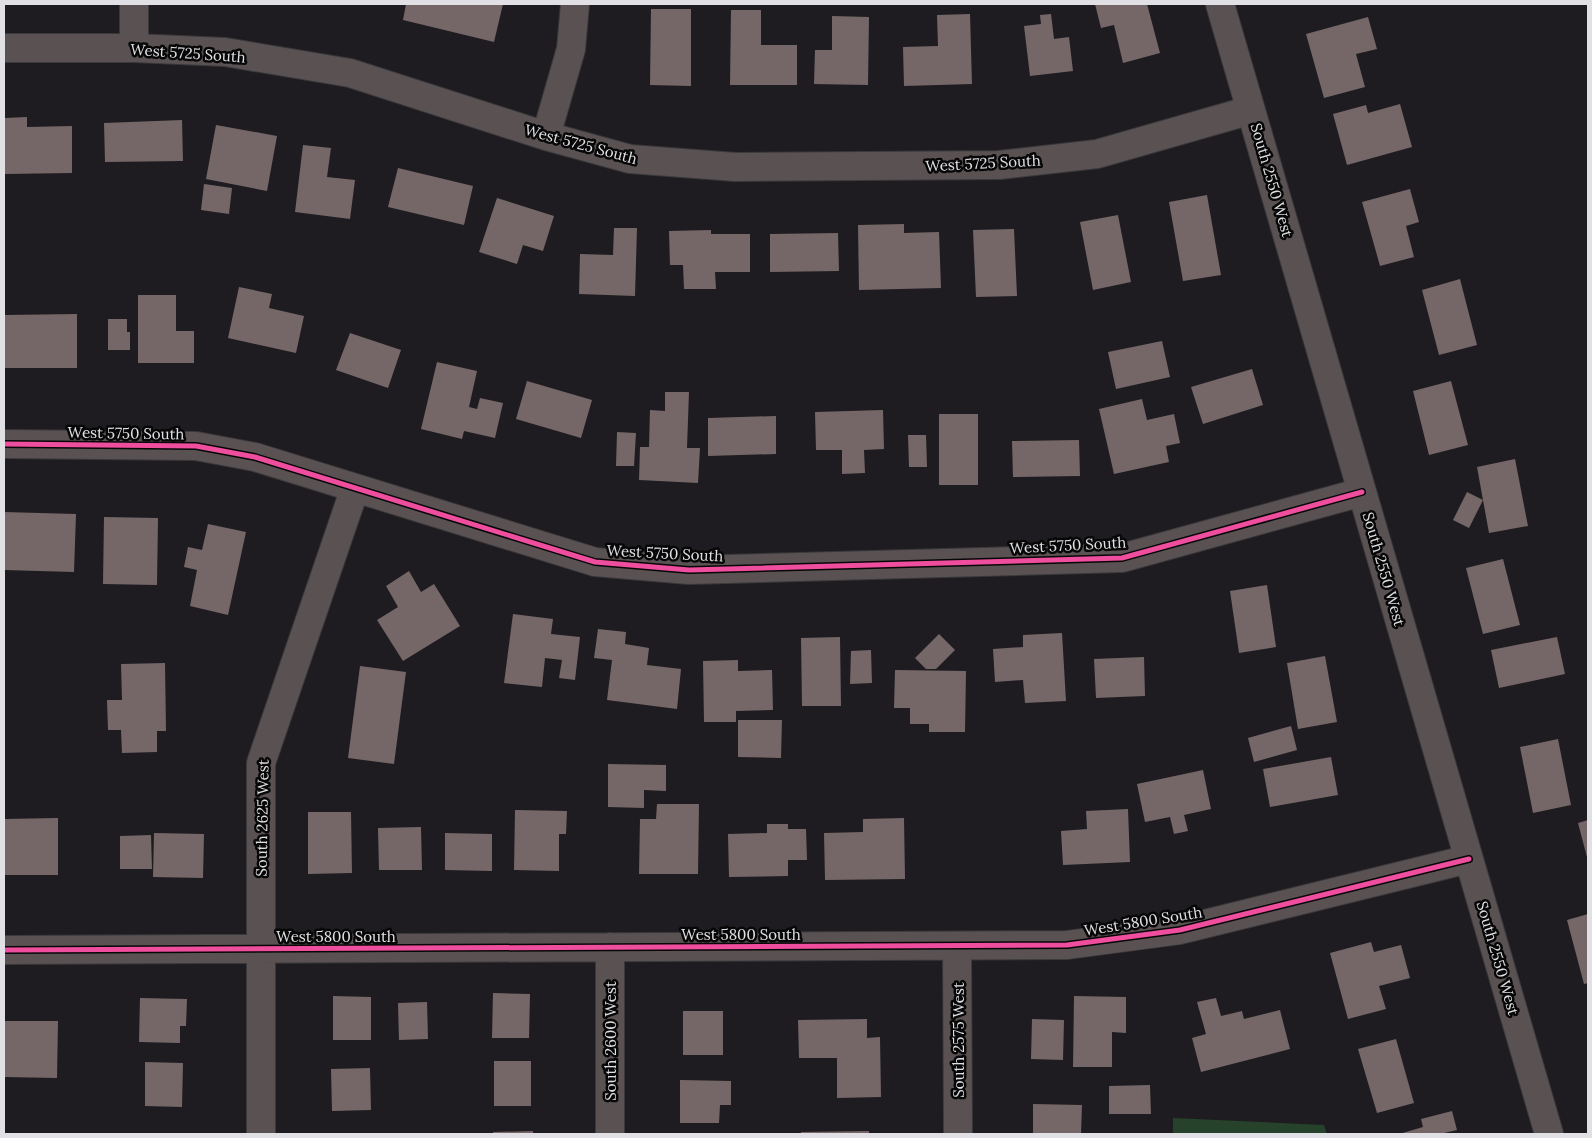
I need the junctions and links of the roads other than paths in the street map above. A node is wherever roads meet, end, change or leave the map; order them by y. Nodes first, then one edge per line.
1 (134, 4) edge
2 (575, 4) edge
3 (1220, 4) edge
4 (4, 48) edge
5 (134, 48) junction
6 (1251, 110) junction
7 (546, 136) junction
8 (4, 444) edge
9 (354, 488) junction
10 (1362, 492) junction
11 (1469, 859) junction
12 (957, 946) junction
13 (610, 947) junction
14 (261, 949) junction
15 (4, 950) edge
16 (261, 1134) edge
17 (610, 1134) edge
18 (958, 1134) edge
19 (1549, 1134) edge

1 - 5 street
2 - 7 street
3 - 6 street, South 2550 West
4 - 5 street, West 5725 South
5 - 7 street, West 5725 South
6 - 7 street, West 5725 South
6 - 10 street, South 2550 West
8 - 9 street, West 5750 South
9 - 10 street, West 5750 South
9 - 14 street, South 2625 West
10 - 11 street, South 2550 West
11 - 12 street, West 5800 South
11 - 19 street, South 2550 West
12 - 13 street, West 5800 South
12 - 18 street, South 2575 West
13 - 14 street, West 5800 South
13 - 17 street, South 2600 West
14 - 15 street, West 5800 South
14 - 16 street, South 2625 West

